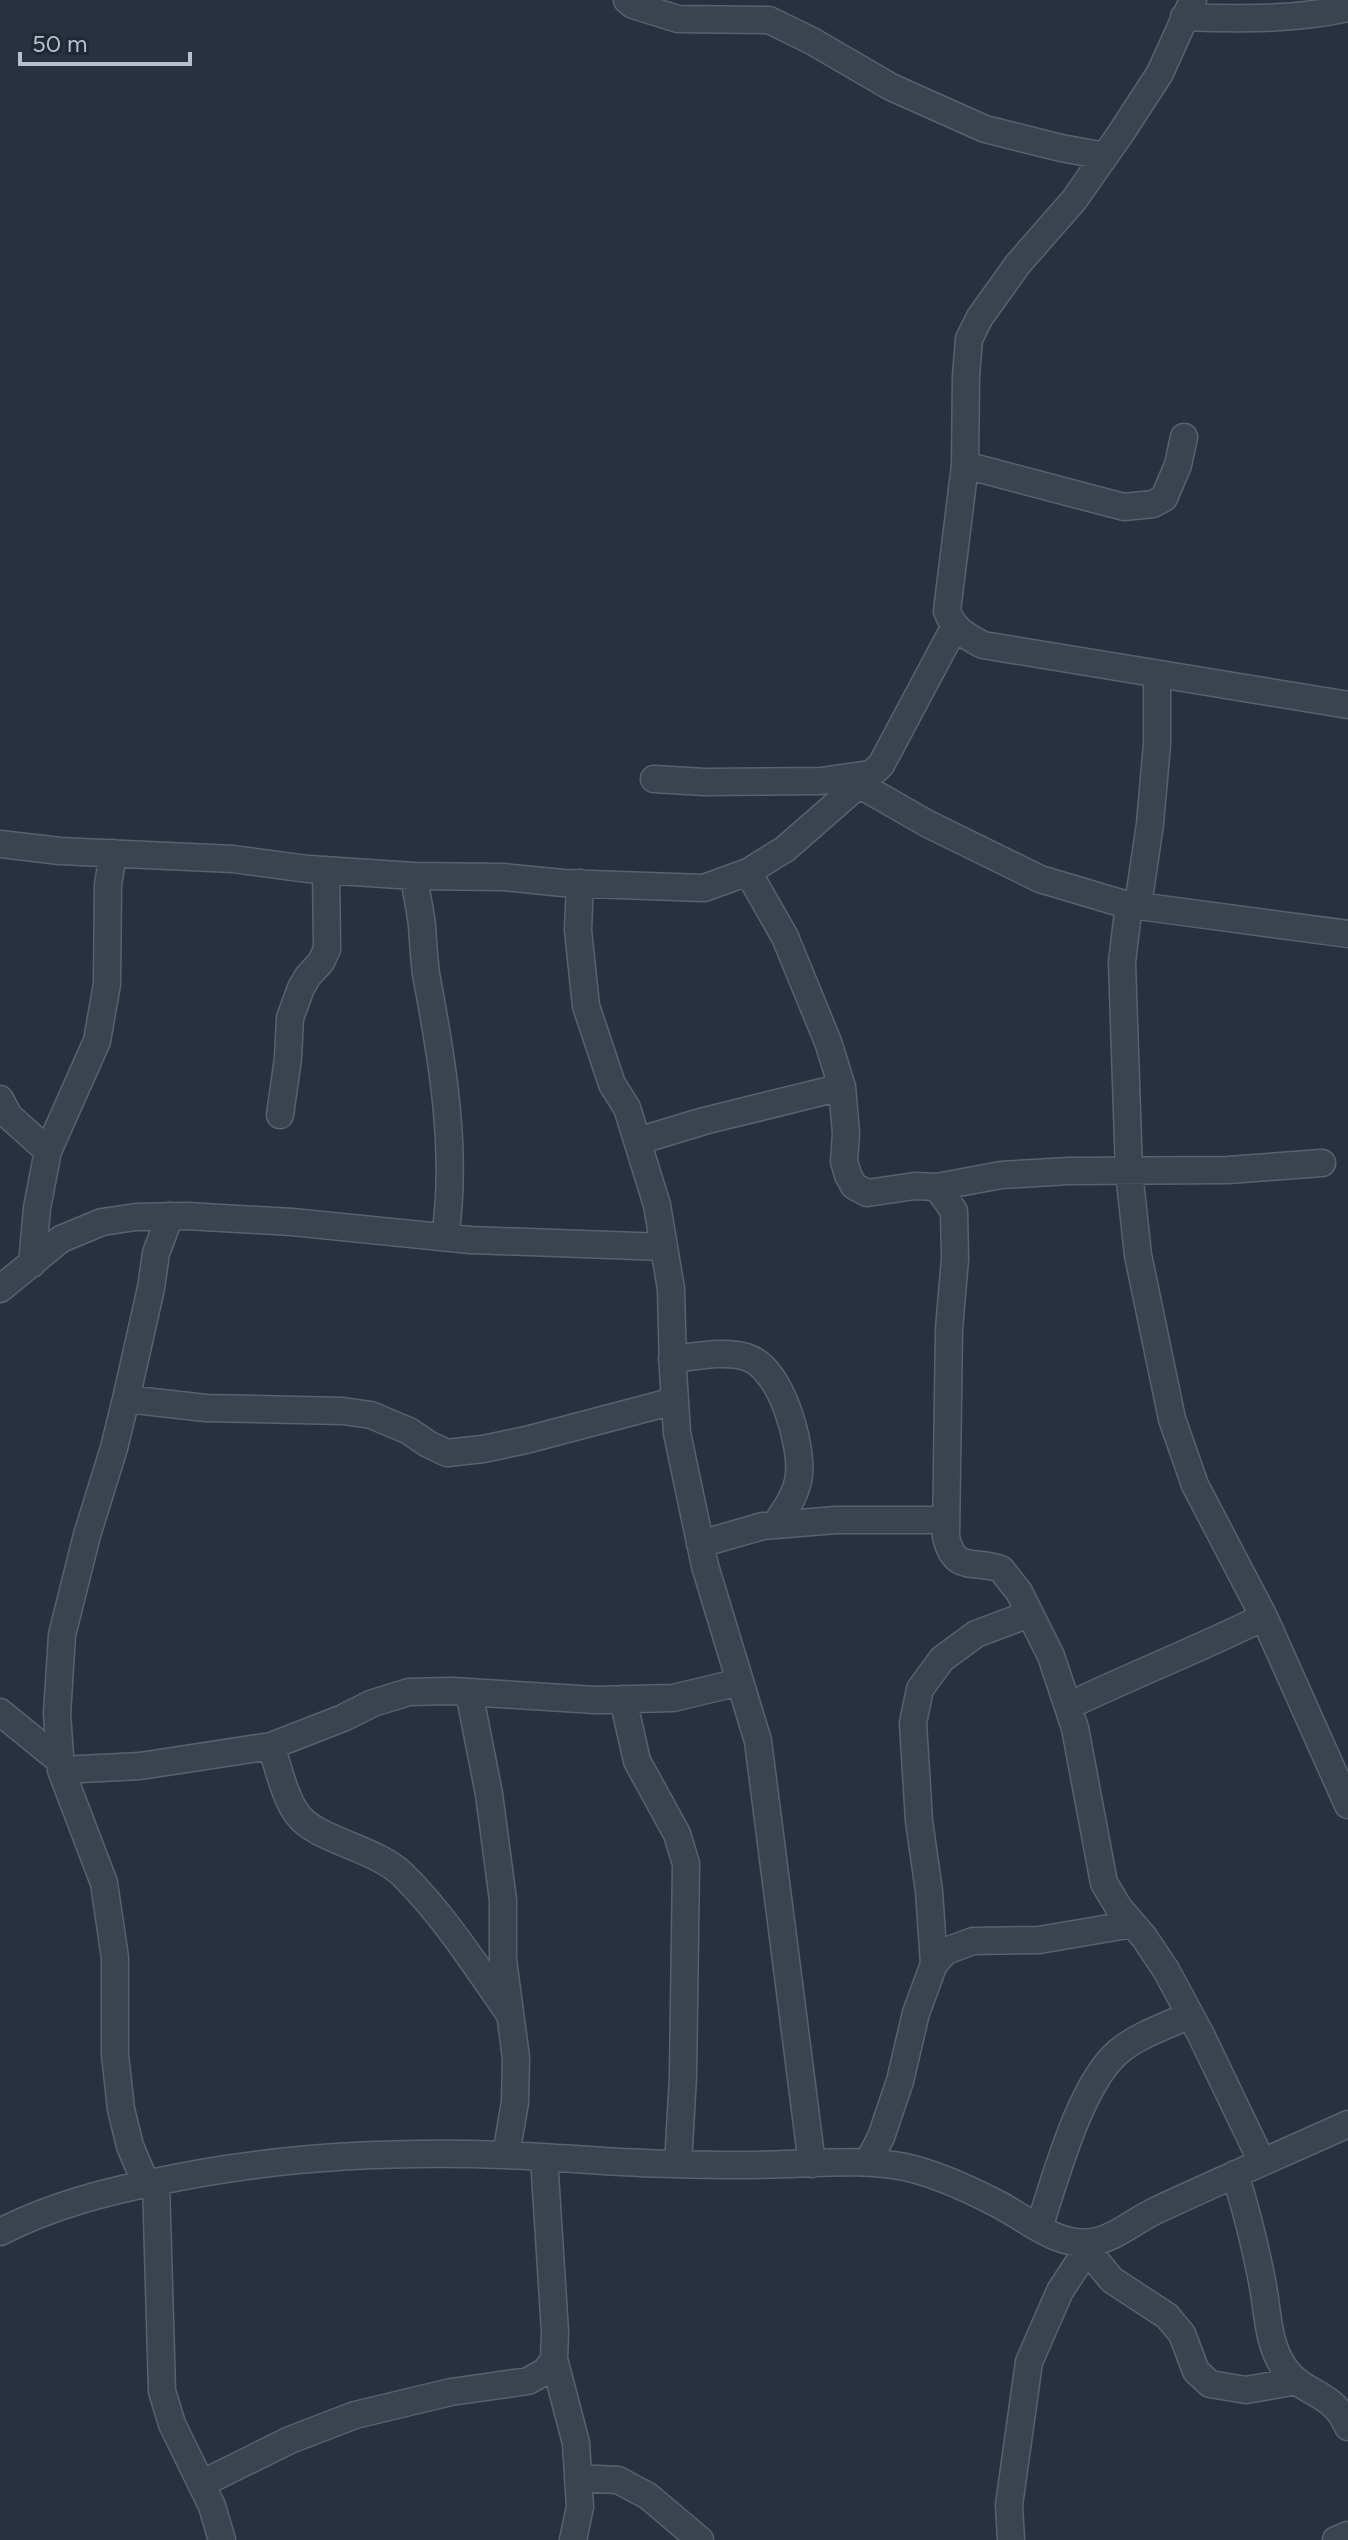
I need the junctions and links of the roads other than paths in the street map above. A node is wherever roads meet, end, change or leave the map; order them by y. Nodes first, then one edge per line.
1 (627, 0) edge
2 (1189, 8) edge
3 (1348, 8) edge
4 (1105, 156) junction
5 (1184, 437) dead end
6 (965, 465) junction
7 (955, 626) junction
8 (1157, 675) junction
9 (1348, 705) edge
10 (654, 779) dead end
11 (864, 779) junction
12 (0, 844) edge
13 (113, 853) junction
14 (326, 870) junction
15 (748, 872) junction
16 (414, 876) junction
17 (580, 883) junction
18 (1134, 905) junction
19 (1348, 934) edge
20 (842, 1087) junction
21 (0, 1099) edge
22 (280, 1115) dead end
23 (638, 1141) junction
24 (48, 1151) junction
25 (1322, 1163) dead end
26 (1129, 1172) junction
27 (937, 1187) junction
28 (170, 1216) junction
29 (445, 1237) junction
30 (664, 1247) junction
31 (32, 1264) junction
32 (0, 1289) edge
33 (672, 1359) junction
34 (126, 1399) junction
35 (674, 1401) junction
36 (946, 1520) junction
37 (775, 1525) junction
38 (700, 1544) junction
39 (1029, 1614) junction
40 (1264, 1617) junction
41 (740, 1682) junction
42 (469, 1692) junction
43 (623, 1699) junction
44 (1068, 1706) junction
45 (0, 1712) edge
46 (271, 1746) junction
47 (60, 1765) junction
48 (1348, 1805) edge
49 (1133, 1924) junction
50 (934, 1964) junction
51 (1190, 2015) junction
52 (511, 2016) junction
53 (1348, 2124) edge
54 (506, 2155) junction
55 (544, 2158) junction
56 (868, 2162) junction
57 (1262, 2162) junction
58 (678, 2164) junction
59 (812, 2164) junction
60 (1235, 2174) junction
61 (151, 2183) junction
62 (2, 2226) edge
63 (1039, 2228) junction
64 (1089, 2246) junction
65 (554, 2359) junction
66 (1297, 2381) junction
67 (1348, 2427) edge
68 (578, 2478) junction
69 (201, 2484) junction
70 (1348, 2535) edge
71 (222, 2540) edge
72 (573, 2540) edge
73 (700, 2540) edge
74 (1011, 2540) edge
75 (1336, 2540) edge

1 - 4 street
2 - 3 street
2 - 4 street
4 - 6 street
5 - 6 street
6 - 7 street
7 - 8 street
7 - 11 street
8 - 9 street
8 - 18 street
10 - 11 street
11 - 15 street
11 - 18 street
12 - 13 street
13 - 14 street
13 - 24 street
14 - 16 street
14 - 22 street
15 - 17 street
15 - 20 street
16 - 17 street
16 - 29 street
17 - 23 street
18 - 19 street
18 - 26 street
20 - 23 street
20 - 27 street
21 - 24 street
23 - 30 street
24 - 31 street
25 - 26 street
26 - 27 street
26 - 40 street
27 - 36 street
28 - 29 street
28 - 31 street
28 - 34 street
29 - 30 street
30 - 33 street
31 - 32 street
33 - 35 street
33 - 37 street
34 - 35 street
34 - 47 street
35 - 38 street
36 - 37 street
36 - 39 street
37 - 38 street
38 - 41 street
39 - 44 street
39 - 50 street
40 - 44 street
40 - 48 street
41 - 43 street
41 - 59 street
42 - 43 street
42 - 46 street
42 - 52 street
43 - 58 street
44 - 49 street
45 - 47 street
46 - 47 street
46 - 52 street
47 - 61 street
49 - 50 street
49 - 51 street
50 - 56 street
51 - 57 street
51 - 63 street
52 - 54 street
53 - 57 street
54 - 55 street
54 - 61 street
55 - 58 street
55 - 65 street
56 - 59 street
56 - 63 street
57 - 60 street
58 - 59 street
60 - 64 street
60 - 66 street
61 - 62 street
61 - 69 street
63 - 64 street
64 - 66 street
64 - 74 street
65 - 68 street
65 - 69 street
66 - 67 street
68 - 72 street
68 - 73 street
69 - 71 street
70 - 75 street

